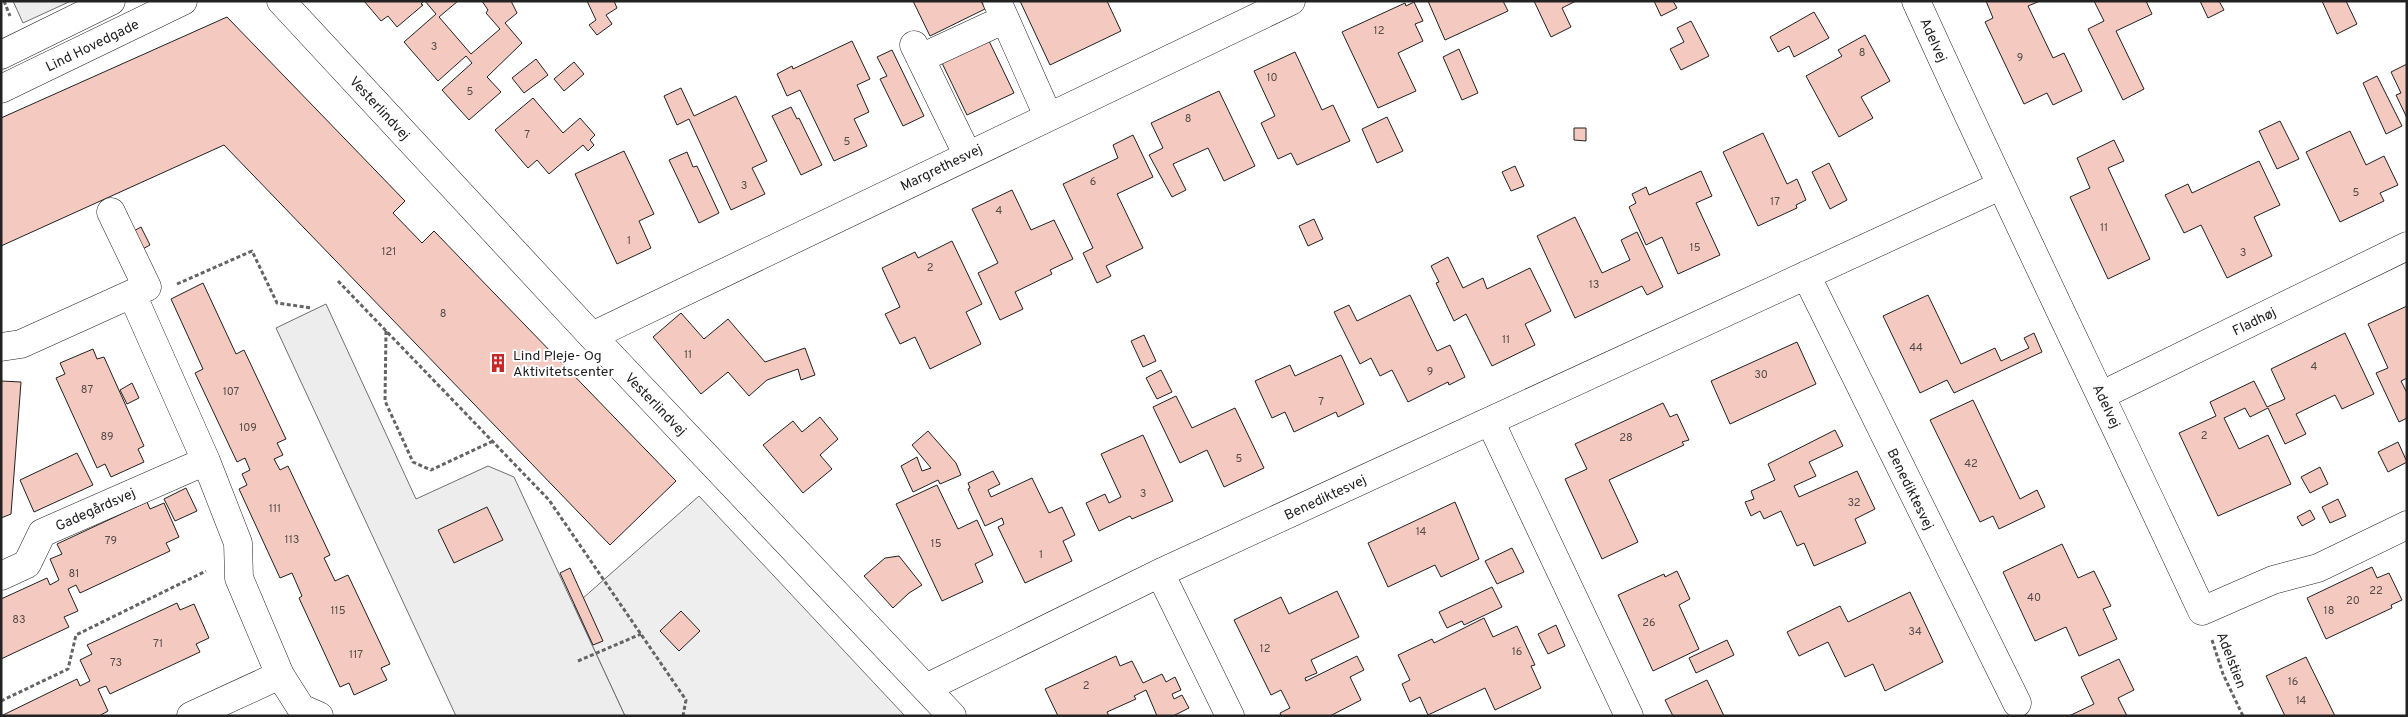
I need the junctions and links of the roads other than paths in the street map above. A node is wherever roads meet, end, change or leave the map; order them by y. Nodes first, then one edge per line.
1 (111, 1) edge
2 (183, 1) edge
3 (282, 1) edge
4 (1291, 1) edge
5 (1916, 1) edge
6 (1001, 10) edge
7 (1247, 11) edge
8 (1, 55) edge
9 (1, 89) edge
10 (1048, 116) junction
11 (967, 154) junction
12 (2000, 186) junction
13 (111, 212) dead end
14 (2407, 246) edge
15 (1806, 276) junction
16 (140, 291) junction
17 (592, 336) junction
18 (1, 347) edge
19 (2102, 395) junction
20 (1490, 421) junction
21 (206, 461) junction
22 (2407, 525) edge
23 (1160, 573) junction
24 (1, 576) edge
25 (280, 675) junction
26 (926, 688) junction
27 (2017, 703) dead end
28 (191, 716) edge
29 (319, 716) edge
30 (952, 716) edge
31 (1230, 716) edge
32 (1629, 716) edge

1 - 8 street
2 - 9 street, Lind Hovedgade
3 - 17 street, Vesterlindvej
4 - 7 street, Margrethesvej
5 - 12 street, Adelvej
6 - 10 street
6 - 11 street
7 - 10 street, Margrethesvej
10 - 11 street, Margrethesvej
11 - 17 street, Margrethesvej
12 - 15 street, Benediktesvej
12 - 19 street, Adelvej
13 - 16 street
14 - 19 street, Fladhøj
15 - 20 street, Benediktesvej
15 - 27 street, Benediktesvej
16 - 18 street
16 - 21 street
17 - 26 street, Vesterlindvej
19 - 22 street, Adelvej
20 - 23 street, Benediktesvej
20 - 32 street
21 - 24 street, Gadegårdsvej
21 - 25 street
23 - 26 street, Benediktesvej
23 - 31 street
25 - 28 street
25 - 29 street
26 - 30 street, Vesterlindvej

